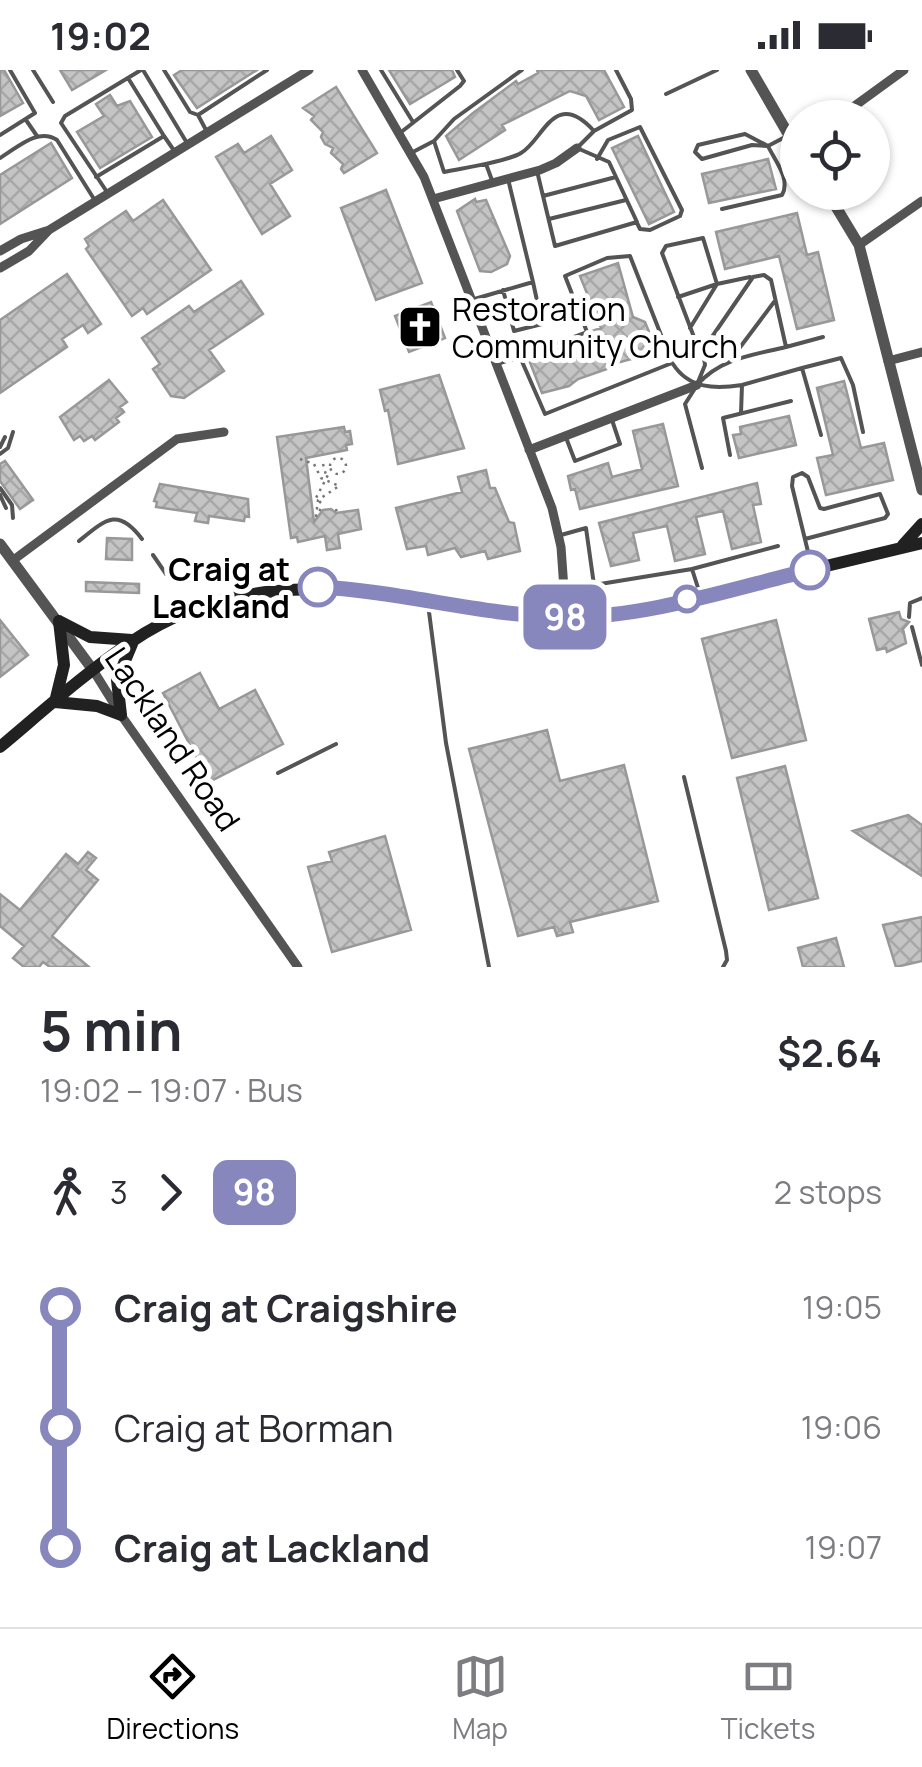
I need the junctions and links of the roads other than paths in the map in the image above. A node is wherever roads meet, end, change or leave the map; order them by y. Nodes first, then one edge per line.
1 (10, 70) edge
2 (33, 70) edge
3 (142, 70) edge
4 (164, 70) edge
5 (267, 70) edge
6 (309, 70) edge
7 (362, 70) edge
8 (381, 70) edge
9 (457, 70) edge
10 (522, 70) edge
11 (616, 70) edge
12 (717, 70) edge
13 (751, 70) edge
14 (904, 70) edge
15 (128, 78) junction
16 (666, 94) dead end
17 (863, 100) edge
18 (53, 102) dead end
19 (198, 115) junction
20 (26, 120) junction
21 (780, 120) edge
22 (412, 122) junction
23 (594, 130) junction
24 (208, 132) junction
25 (400, 133) junction
26 (0, 135) edge
27 (37, 136) junction
28 (164, 136) junction
29 (434, 140) junction
30 (188, 144) junction
31 (780, 144) edge
32 (768, 146) junction
33 (576, 148) junction
34 (0, 150) edge
35 (175, 152) junction
36 (412, 153) junction
37 (2, 157) edge
38 (597, 158) junction
39 (486, 162) junction
40 (536, 171) junction
41 (616, 176) junction
42 (96, 177) junction
43 (508, 178) junction
44 (492, 183) junction
45 (108, 193) junction
46 (543, 196) junction
47 (433, 199) junction
48 (626, 200) junction
49 (94, 201) junction
50 (922, 202) edge
51 (722, 209) dead end
52 (838, 210) edge
53 (549, 220) junction
54 (636, 222) junction
55 (49, 230) junction
56 (859, 244) junction
57 (0, 251) edge
58 (0, 268) edge
59 (754, 277) junction
60 (532, 282) junction
61 (717, 284) junction
62 (503, 290) junction
63 (678, 297) junction
64 (472, 300) junction
65 (776, 300) junction
66 (690, 328) junction
67 (823, 337) dead end
68 (786, 347) junction
69 (703, 350) junction
70 (922, 352) edge
71 (520, 357) junction
72 (736, 359) junction
73 (888, 361) junction
74 (672, 362) junction
75 (496, 364) junction
76 (802, 368) junction
77 (697, 385) junction
78 (742, 385) junction
79 (790, 401) dead end
80 (741, 413) junction
81 (611, 416) junction
82 (13, 432) dead end
83 (224, 432) dead end
84 (862, 432) dead end
85 (821, 435) dead end
86 (565, 436) junction
87 (6, 437) dead end
88 (529, 450) junction
89 (0, 451) edge
90 (730, 455) dead end
91 (702, 468) dead end
92 (922, 490) edge
93 (0, 491) edge
94 (6, 508) dead end
95 (13, 518) dead end
96 (922, 524) edge
97 (559, 536) junction
98 (142, 539) dead end
99 (805, 539) junction
100 (79, 541) dead end
101 (922, 543) edge
102 (0, 544) edge
103 (778, 546) dead end
104 (901, 547) junction
105 (922, 553) edge
106 (153, 555) dead end
107 (12, 561) junction
108 (692, 569) junction
109 (812, 569) junction
110 (166, 574) dead end
111 (700, 596) junction
112 (922, 598) edge
113 (428, 600) junction
114 (566, 617) junction
115 (909, 617) dead end
116 (59, 621) junction
117 (912, 627) dead end
118 (134, 640) junction
119 (922, 666) edge
120 (93, 670) junction
121 (55, 702) junction
122 (121, 716) junction
123 (336, 744) dead end
124 (0, 747) edge
125 (278, 773) dead end
126 (684, 777) dead end
127 (725, 966) edge
128 (298, 967) edge
129 (489, 967) edge

1 - 20 lane
2 - 18 lane
3 - 15 lane
3 - 30 lane
4 - 19 lane
5 - 19 lane
6 - 24 street
7 - 25 street
8 - 22 lane
9 - 22 lane
10 - 29 lane
11 - 23 lane
12 - 16 lane
13 - 21 street
14 - 17 street
15 - 28 lane
15 - 42 lane
19 - 24 lane
20 - 26 lane
20 - 27 lane
22 - 25 lane
23 - 33 lane
23 - 39 lane
24 - 30 street
25 - 36 street
27 - 37 lane
27 - 49 lane
28 - 35 lane
28 - 42 lane
29 - 36 lane
29 - 39 lane
30 - 35 street
31 - 32 lane
32 - 32 lane
32 - 51 lane
33 - 38 lane
33 - 40 street
34 - 37 lane
35 - 45 street
36 - 47 street
38 - 41 lane
38 - 54 lane
39 - 44 lane
40 - 43 street
40 - 46 lane
41 - 46 lane
41 - 48 lane
42 - 45 lane
43 - 44 street
43 - 60 lane
44 - 47 street
45 - 49 street
46 - 53 lane
47 - 64 street
48 - 53 lane
48 - 54 lane
49 - 55 street
50 - 56 street
52 - 56 street
53 - 54 lane
55 - 57 street
55 - 58 street
56 - 73 street
59 - 61 lane
59 - 65 lane
59 - 69 lane
60 - 62 lane
60 - 62 lane
61 - 63 lane
61 - 63 lane
61 - 66 lane
62 - 64 lane
63 - 66 lane
64 - 75 street
65 - 68 lane
65 - 72 lane
66 - 69 lane
67 - 68 lane
68 - 72 lane
69 - 77 lane
70 - 73 street
71 - 74 lane
71 - 74 lane
71 - 75 lane
72 - 77 lane
73 - 92 street
74 - 77 lane
75 - 88 street
76 - 78 lane
76 - 84 lane
76 - 85 lane
77 - 78 lane
77 - 81 street
77 - 91 lane
78 - 80 lane
79 - 80 lane
80 - 90 lane
81 - 86 street
81 - 86 lane
82 - 89 lane
83 - 107 street
86 - 88 street
87 - 89 lane
88 - 97 street
93 - 94 lane
93 - 95 lane
96 - 104 main road
97 - 108 lane
97 - 114 street
98 - 100 lane
99 - 99 lane
99 - 109 lane
101 - 104 main road
102 - 107 street, Lackland Road
103 - 108 lane
104 - 105 main road
104 - 109 main road
106 - 110 lane
107 - 116 street, Lackland Road
108 - 111 lane
109 - 111 main road
111 - 114 main road
112 - 115 lane
113 - 114 main road
113 - 118 main road
113 - 129 lane
116 - 118 main road
116 - 120 street, Lackland Road
116 - 121 main road
117 - 119 lane
118 - 120 main road
118 - 122 main road
120 - 121 main road
120 - 122 street, Lackland Road
121 - 122 main road
121 - 124 main road
122 - 128 street, Lackland Road
123 - 125 lane
126 - 127 lane

